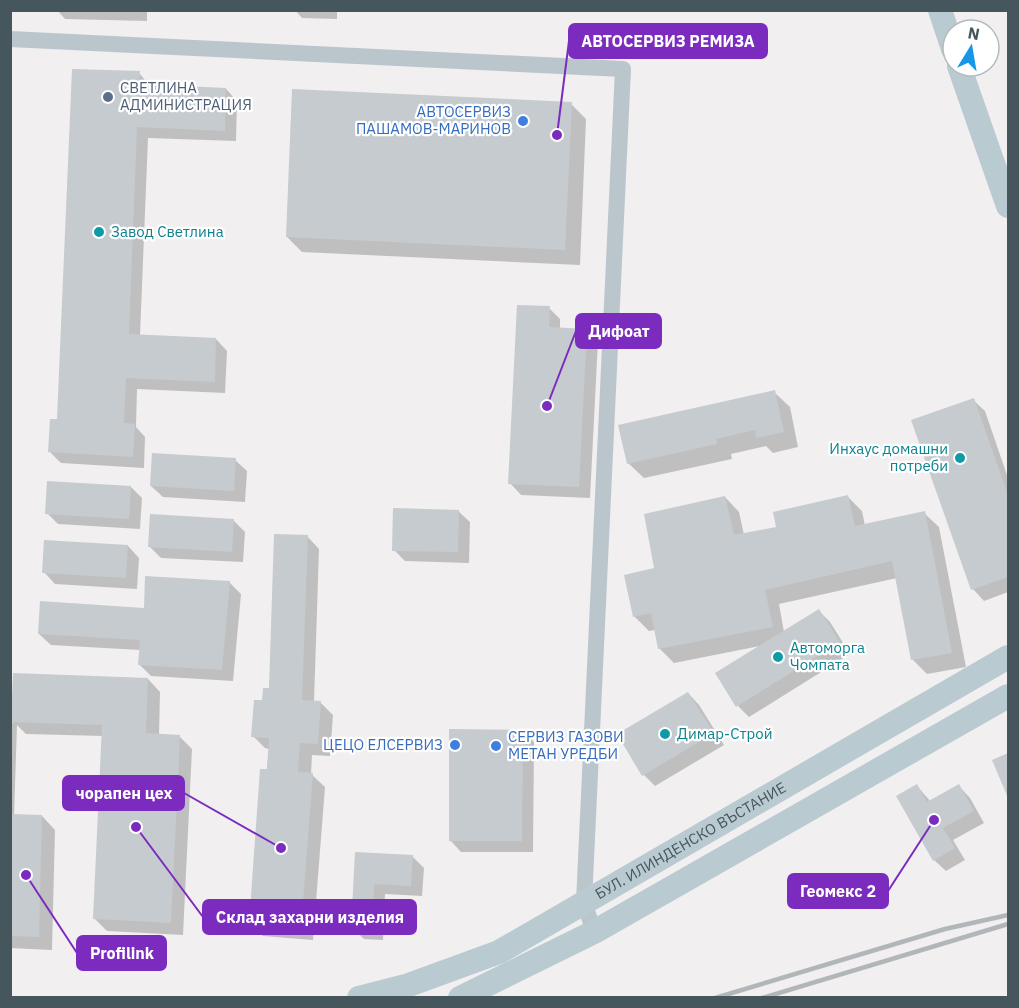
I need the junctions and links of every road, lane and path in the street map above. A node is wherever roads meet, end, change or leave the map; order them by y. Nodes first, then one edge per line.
1 (10, 39) edge
2 (963, 78) edge
3 (1008, 206) edge
4 (1008, 657) edge
5 (1008, 696) edge
6 (584, 902) junction
7 (594, 932) junction
8 (359, 998) edge
9 (460, 998) edge

1 - 6 street
2 - 3 main road
4 - 6 main road, БУЛ. ИЛИНДЕНСКО ВЪСТАНИЕ
5 - 7 main road, БУЛ. ИЛИНДЕНСКО ВЪСТАНИЕ
6 - 7 street
6 - 8 main road, БУЛ. ИЛИНДЕНСКО ВЪСТАНИЕ
7 - 9 main road, БУЛ. ИЛИНДЕНСКО ВЪСТАНИЕ

